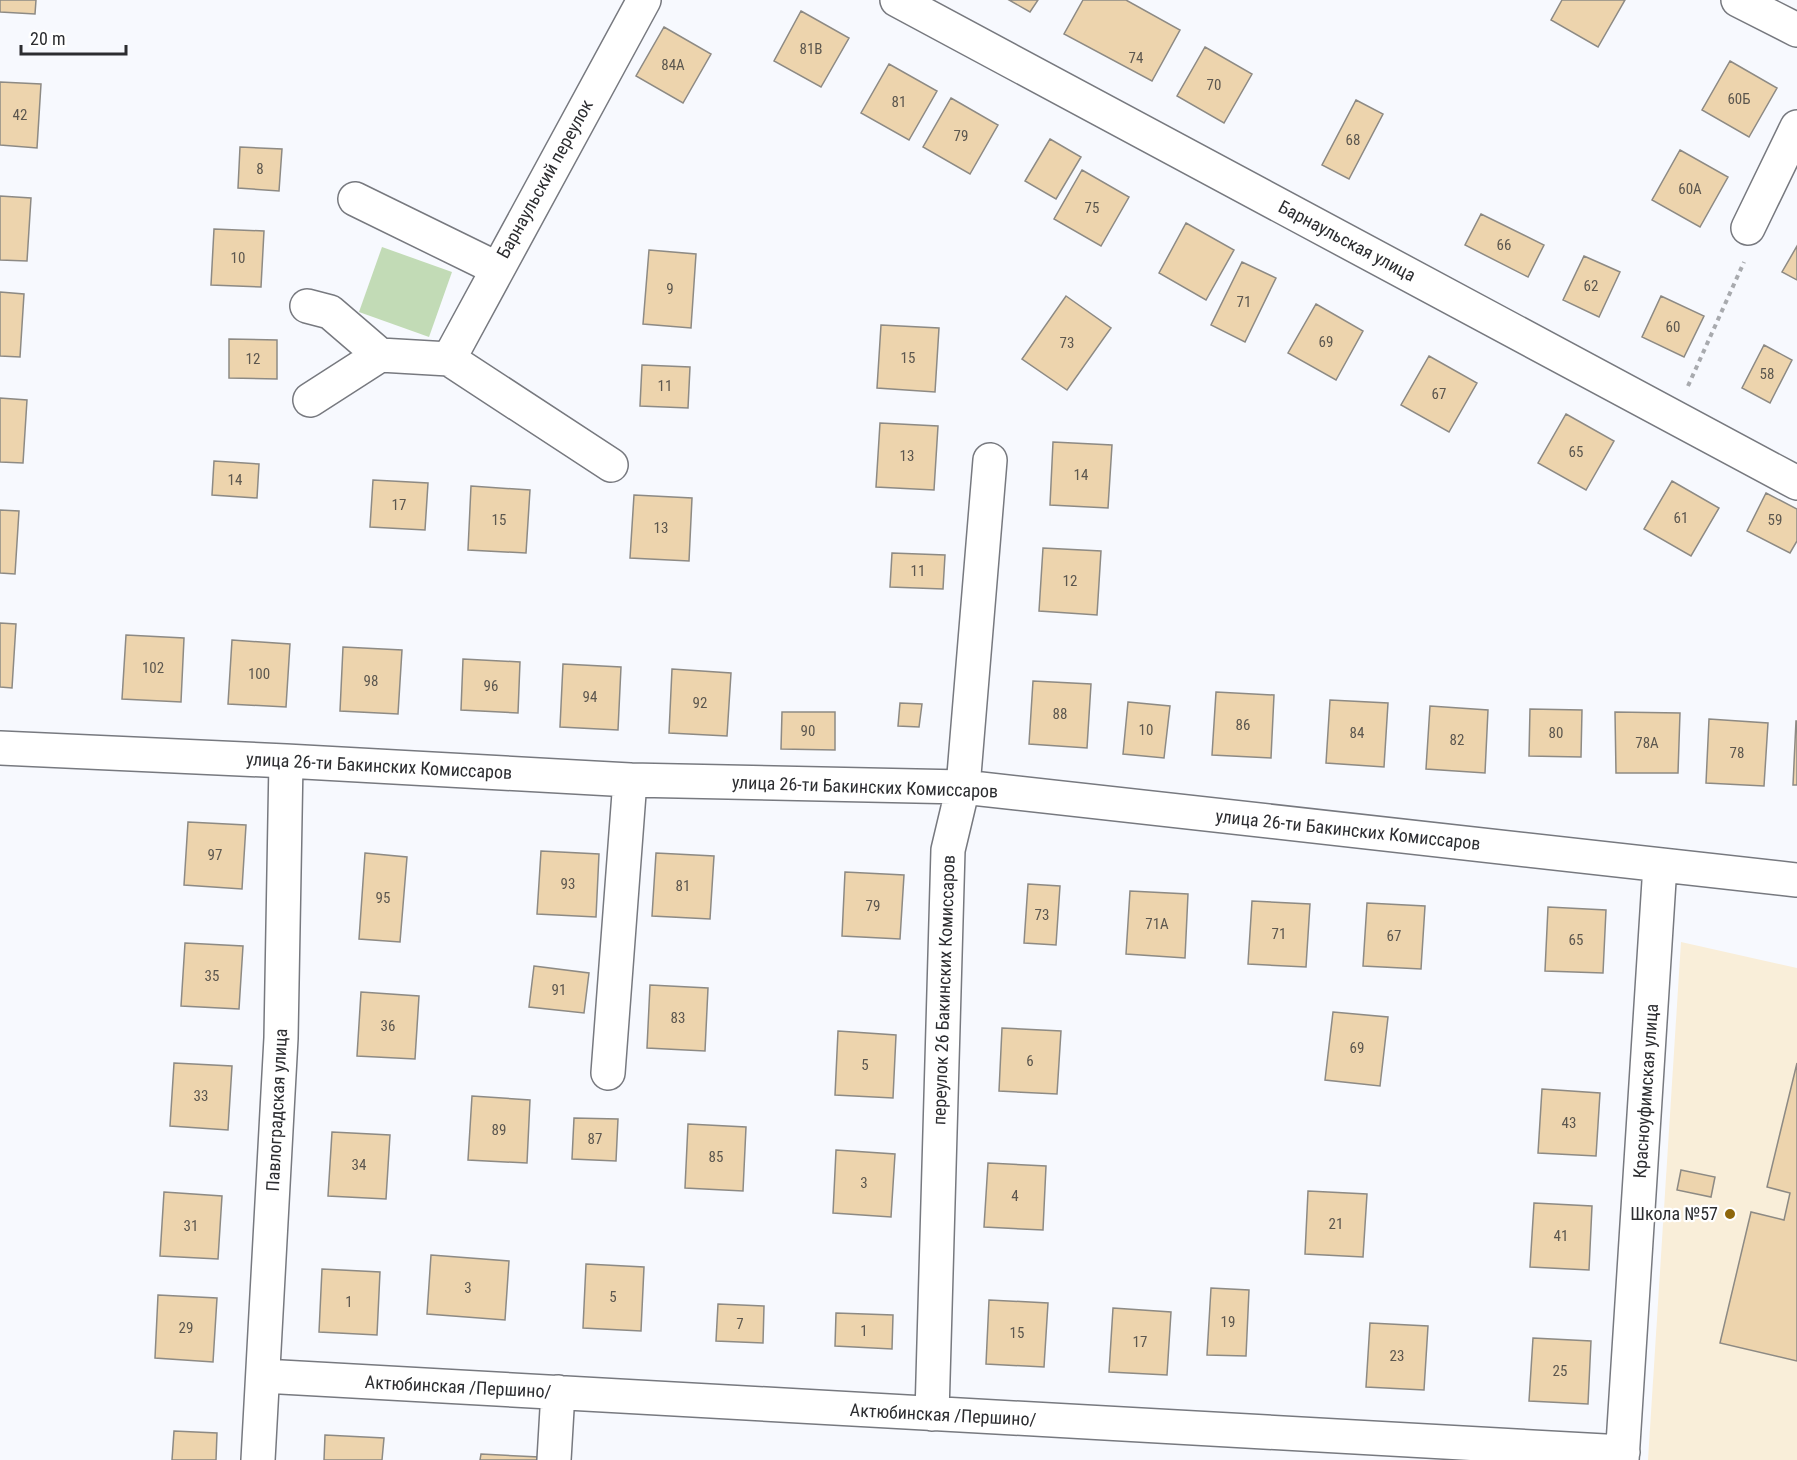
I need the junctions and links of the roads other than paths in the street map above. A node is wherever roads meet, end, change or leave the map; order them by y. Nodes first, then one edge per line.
1 (644, 0) edge
2 (897, 0) edge
3 (1737, 0) edge
4 (1797, 30) edge
5 (1797, 127) edge
6 (355, 199) dead end
7 (1748, 228) road end
8 (496, 268) junction
9 (307, 306) dead end
10 (380, 354) junction
11 (448, 359) junction
12 (310, 400) dead end
13 (990, 460) dead end
14 (610, 465) dead end
15 (1797, 483) edge
16 (0, 748) edge
17 (286, 761) junction
18 (630, 780) junction
19 (963, 787) junction
20 (1660, 865) junction
21 (1797, 880) edge
22 (608, 1073) dead end
23 (263, 1376) junction
24 (558, 1392) junction
25 (932, 1414) junction
26 (1623, 1456) edge
27 (258, 1460) edge
28 (554, 1460) edge

1 - 8 street, Барнаульский переулок
2 - 15 street, Барнаульская улица
3 - 4 street
5 - 7 street
6 - 8 street
8 - 11 street, Барнаульский переулок
9 - 10 street
10 - 11 street
10 - 12 street
11 - 14 street
13 - 19 street, переулок 26 Бакинских Комиссаров
16 - 17 street, улица 26-ти Бакинских Комиссаров
17 - 18 street, улица 26-ти Бакинских Комиссаров
17 - 23 street, Павлоградская улица
18 - 19 street, улица 26-ти Бакинских Комиссаров
18 - 22 street
19 - 20 street, улица 26-ти Бакинских Комиссаров
19 - 25 street, переулок 26 Бакинских Комиссаров
20 - 21 street, улица 26-ти Бакинских Комиссаров
20 - 26 street, Красноуфимская улица
23 - 24 street, Актюбинская /Першино/
23 - 27 street, Павлоградская улица
24 - 25 street, Актюбинская /Першино/
24 - 28 street
25 - 26 street, Актюбинская /Першино/

